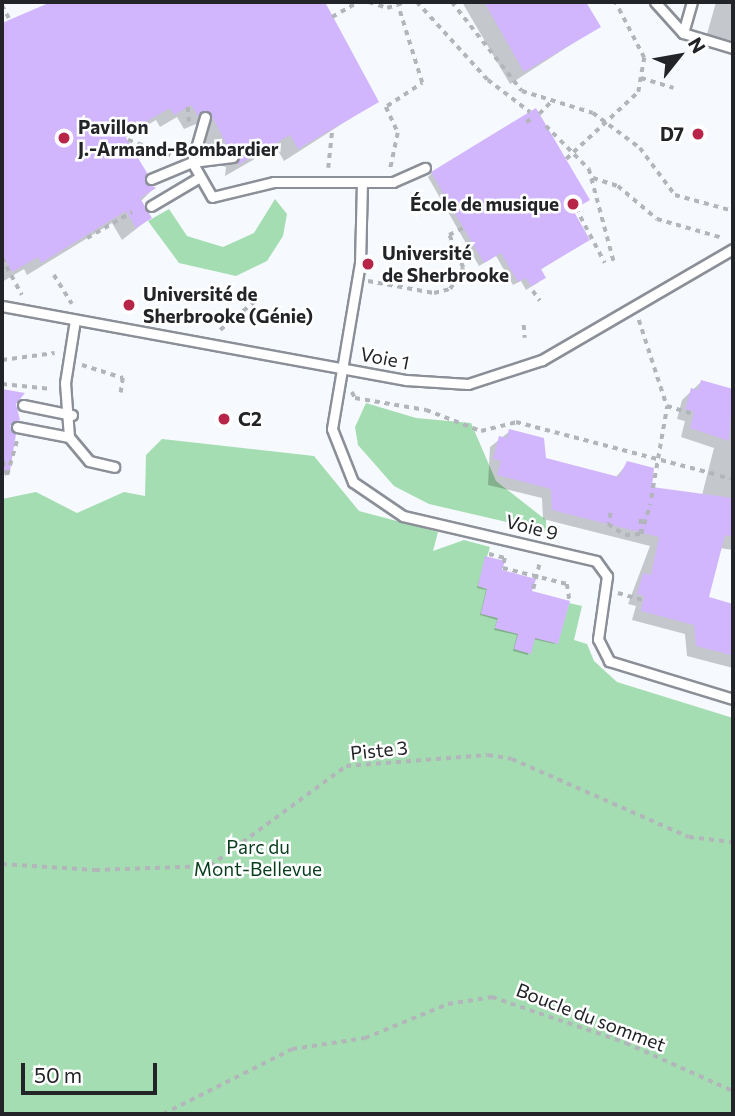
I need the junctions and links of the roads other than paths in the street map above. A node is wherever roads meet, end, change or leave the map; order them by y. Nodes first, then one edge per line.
1 (655, 2) edge
2 (692, 2) edge
3 (683, 33) junction
4 (733, 48) edge
5 (205, 117) dead end
6 (233, 157) dead end
7 (192, 162) junction
8 (425, 167) dead end
9 (200, 177) junction
10 (151, 179) dead end
11 (362, 182) junction
12 (151, 206) dead end
13 (733, 249) edge
14 (2, 306) edge
15 (75, 320) junction
16 (342, 368) junction
17 (23, 405) dead end
18 (72, 415) junction
19 (17, 427) dead end
20 (69, 437) junction
21 (114, 467) dead end
22 (733, 699) edge

1 - 3 lane
2 - 3 lane
3 - 4 lane
5 - 7 lane
6 - 7 lane
7 - 9 lane
7 - 10 lane
8 - 11 lane
9 - 11 lane
9 - 12 lane
11 - 16 lane, Voie 9
13 - 16 lane, Voie 1
14 - 15 lane, Voie 1
15 - 16 lane, Voie 1
15 - 18 lane
16 - 22 lane, Voie 9
17 - 18 lane
18 - 20 lane
19 - 20 lane
20 - 21 lane

